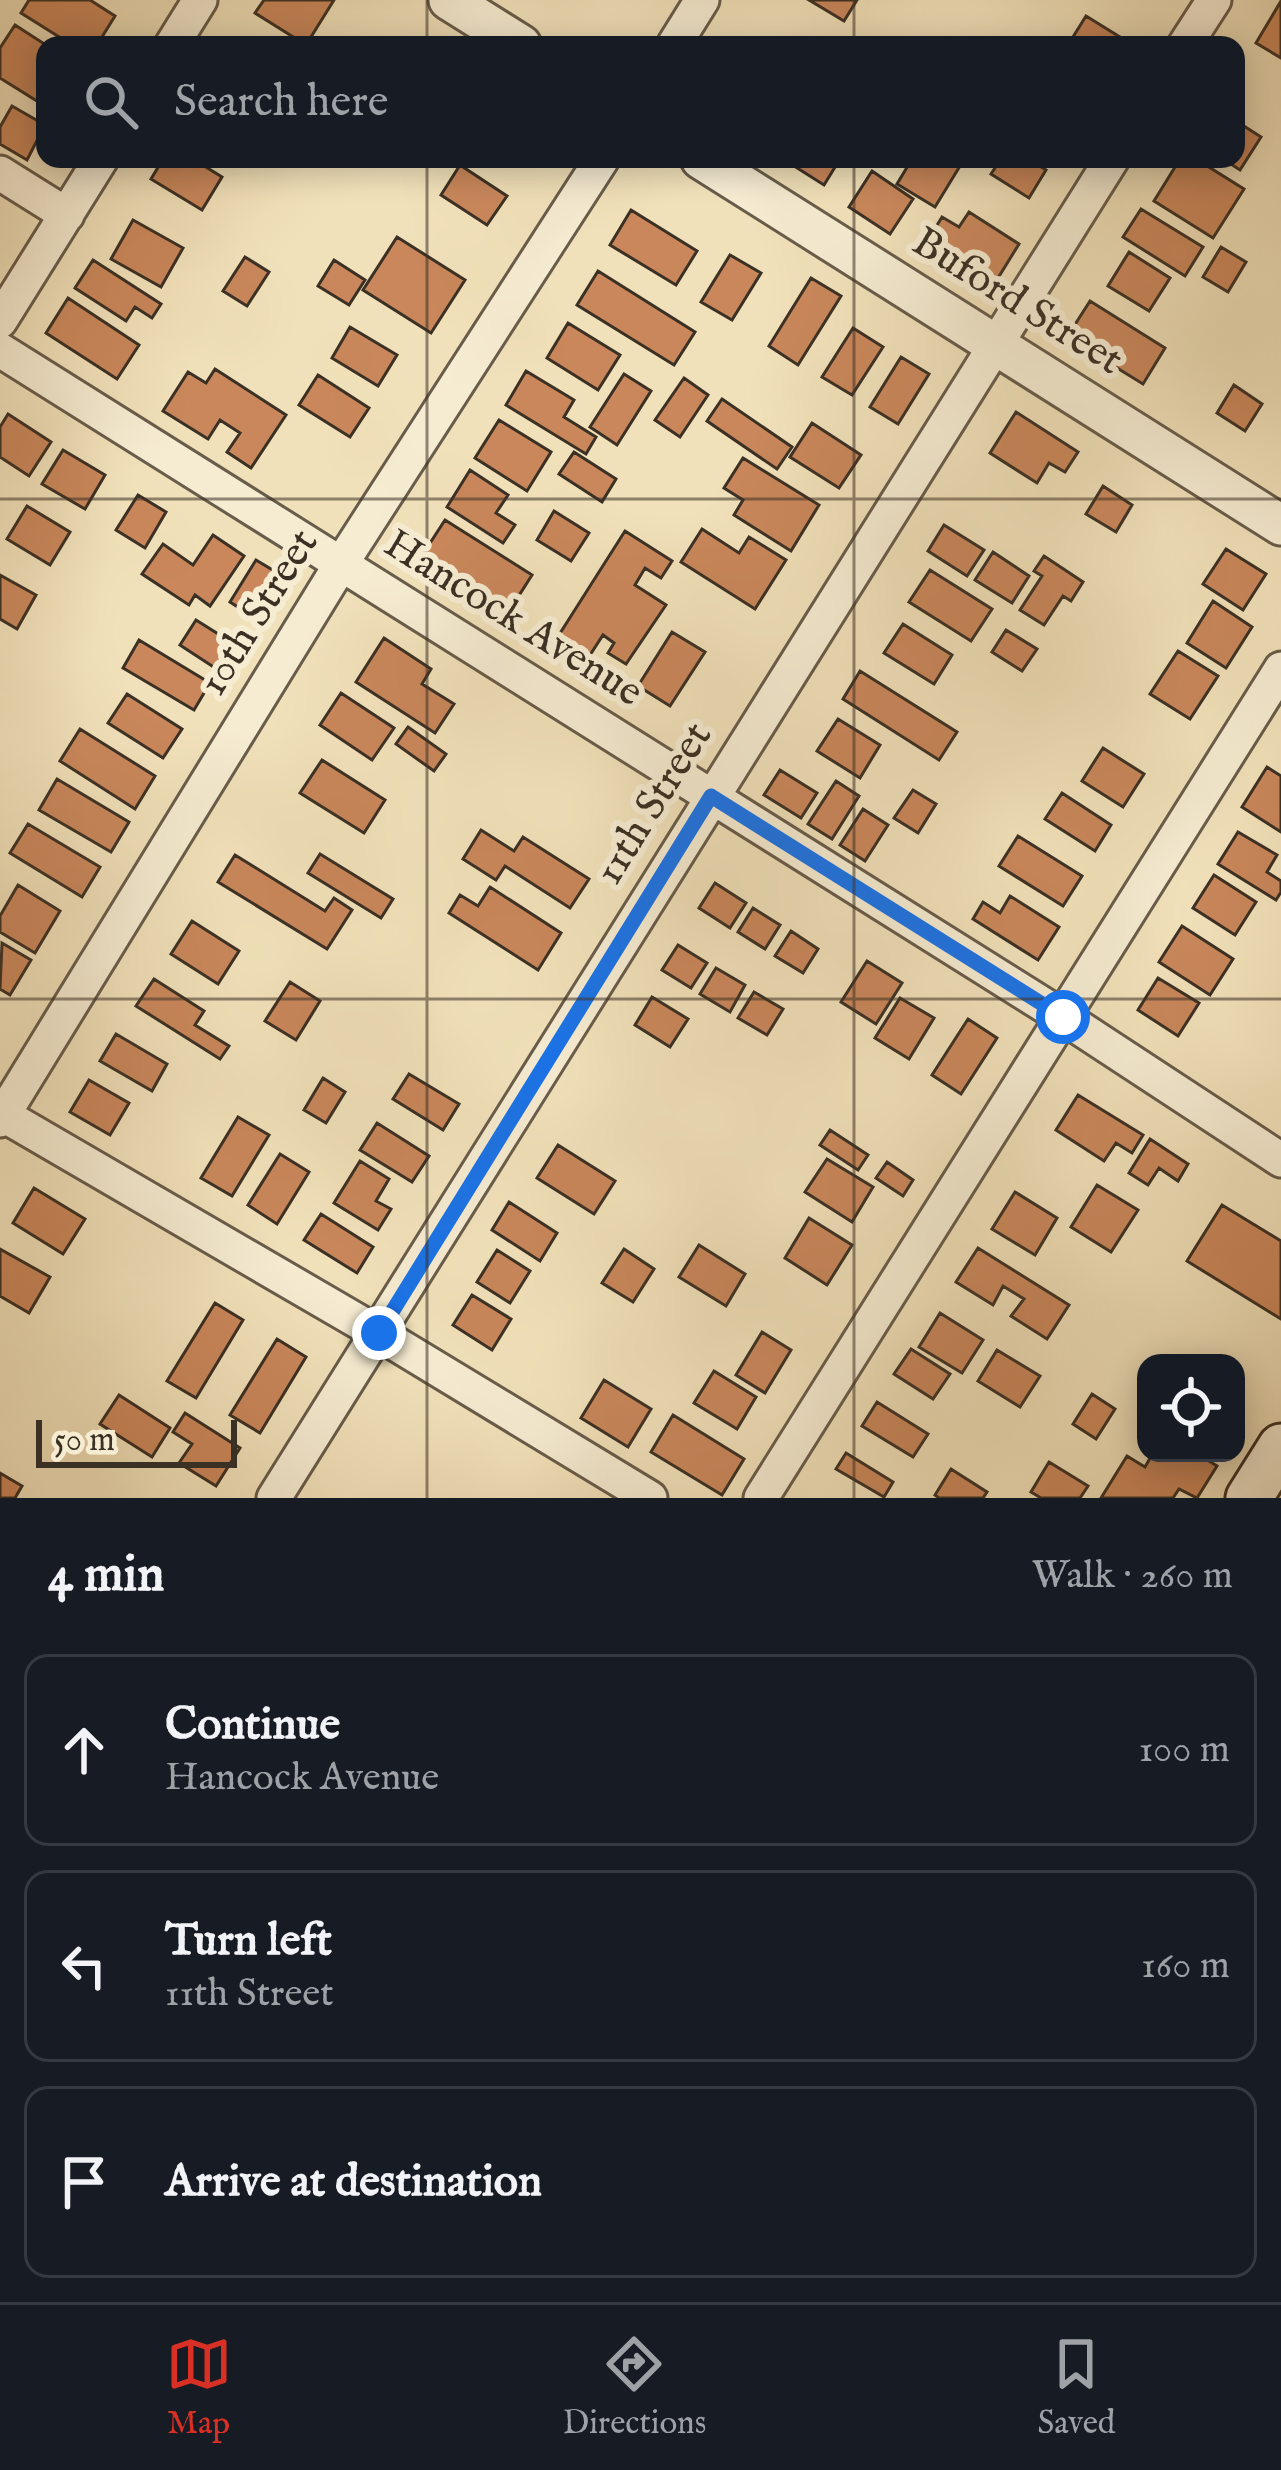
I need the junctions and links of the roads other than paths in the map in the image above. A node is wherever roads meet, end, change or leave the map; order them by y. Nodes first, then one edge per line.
1 (200, 0) edge
2 (449, 0) edge
3 (702, 0) edge
4 (1214, 0) edge
5 (178, 36) edge
6 (507, 36) edge
7 (680, 36) edge
8 (1191, 36) edge
9 (96, 168) edge
10 (596, 168) edge
11 (715, 168) edge
12 (1106, 168) edge
13 (0, 173) edge
14 (67, 215) junction
15 (0, 321) edge
16 (994, 344) junction
17 (0, 350) edge
18 (1281, 525) edge
19 (341, 564) junction
20 (1281, 669) edge
21 (711, 796) junction
22 (1063, 1017) junction
23 (1, 1116) edge
24 (1281, 1160) edge
25 (379, 1333) junction
26 (1281, 1447) edge
27 (274, 1498) edge
28 (650, 1498) edge
29 (761, 1498) edge
30 (1249, 1498) edge

1 - 5 street
2 - 6 street
3 - 7 street
4 - 8 street
9 - 14 street
10 - 19 street, 10th Street
11 - 16 street, Buford Street
12 - 16 street, 11th Street
13 - 14 street
14 - 15 street
16 - 18 street, Buford Street
16 - 21 street, 11th Street
17 - 19 street, Hancock Avenue
19 - 21 street, Hancock Avenue
19 - 23 street, 10th Street
20 - 22 street
21 - 22 street, Hancock Avenue
21 - 25 street, 11th Street
22 - 24 street, Hancock Avenue
22 - 29 street
23 - 25 street
25 - 27 street, 11th Street
25 - 28 street
26 - 30 main road

